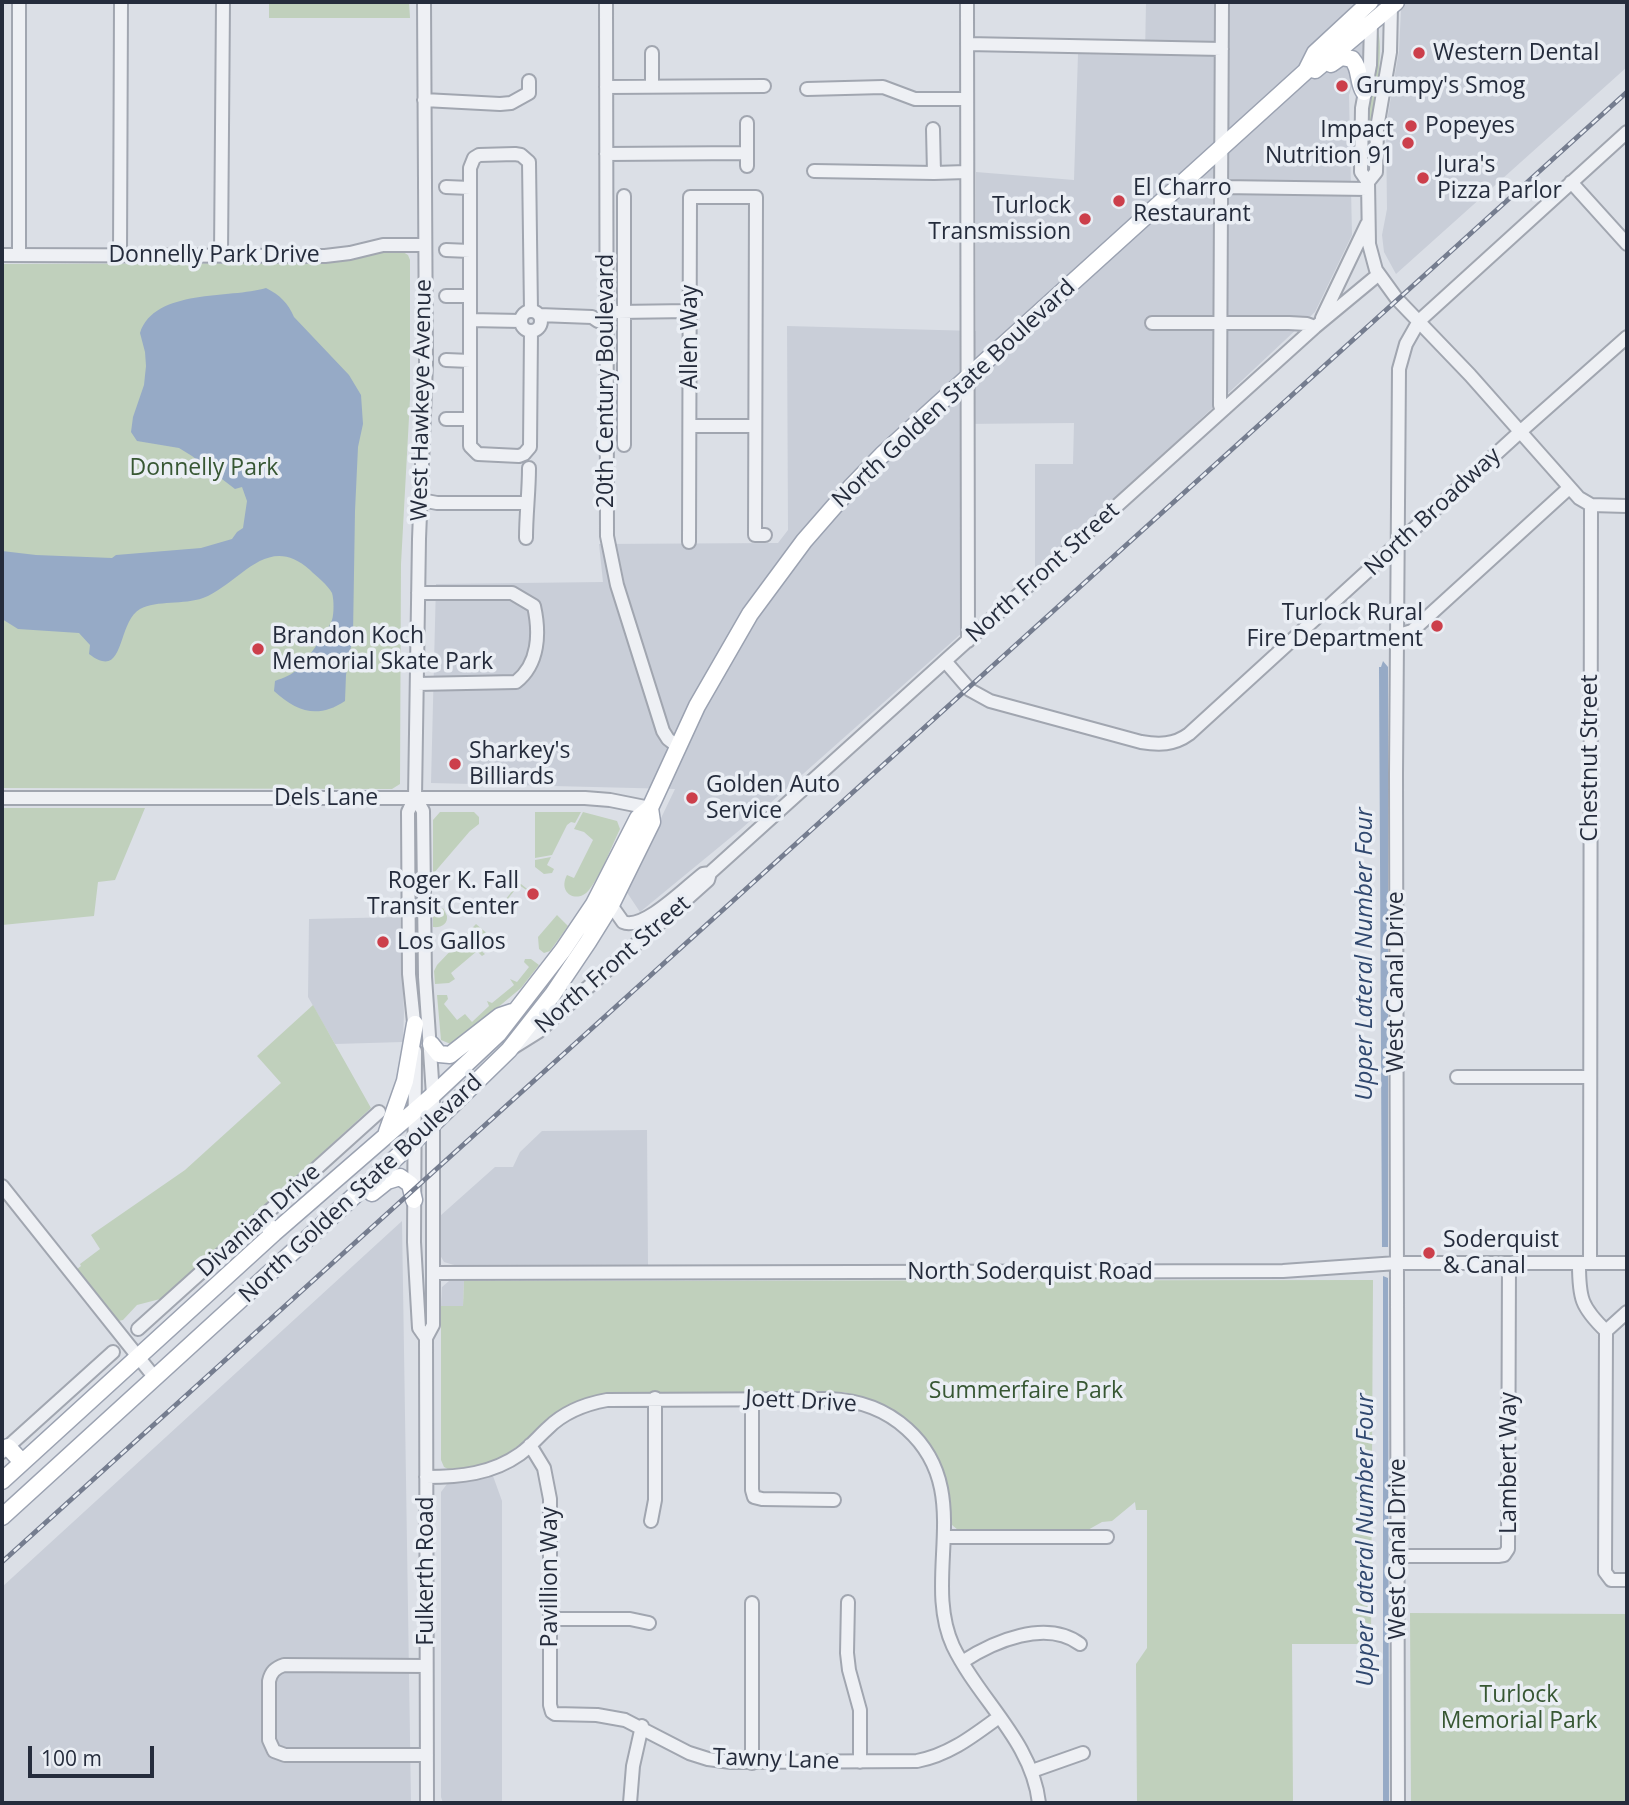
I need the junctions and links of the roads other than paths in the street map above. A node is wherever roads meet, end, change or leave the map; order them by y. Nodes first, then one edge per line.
1 (19, 2) edge
2 (121, 2) edge
3 (223, 2) edge
4 (424, 2) edge
5 (606, 2) edge
6 (967, 2) edge
7 (1222, 2) edge
8 (1370, 2) edge
9 (1393, 3) edge
10 (1371, 23) junction
11 (967, 44) junction
12 (1222, 49) junction
13 (652, 53) dead end
14 (1311, 71) junction
15 (529, 81) dead end
16 (652, 86) junction
17 (764, 86) dead end
18 (606, 87) junction
19 (807, 89) dead end
20 (1364, 92) junction
21 (967, 99) junction
22 (424, 100) junction
23 (747, 123) dead end
24 (933, 130) dead end
25 (1627, 132) edge
26 (1221, 148) junction
27 (606, 154) junction
28 (814, 171) dead end
29 (966, 172) junction
30 (933, 173) junction
31 (1571, 183) junction
32 (1368, 186) junction
33 (446, 187) dead end
34 (1221, 187) junction
35 (470, 188) junction
36 (624, 196) dead end
37 (1368, 220) junction
38 (1627, 244) edge
39 (425, 245) junction
40 (446, 250) dead end
41 (470, 251) junction
42 (2, 255) edge
43 (19, 255) junction
44 (120, 256) junction
45 (222, 256) junction
46 (1379, 274) junction
47 (446, 296) dead end
48 (470, 296) junction
49 (690, 311) junction
50 (624, 312) junction
51 (603, 318) junction
52 (470, 320) junction
53 (535, 321) junction
54 (1419, 321) junction
55 (1152, 323) dead end
56 (1220, 323) junction
57 (1318, 325) junction
58 (1627, 337) edge
59 (446, 360) dead end
60 (470, 360) junction
61 (968, 377) junction
62 (1222, 411) junction
63 (446, 419) dead end
64 (470, 419) junction
65 (690, 426) junction
66 (755, 426) junction
67 (1521, 431) junction
68 (624, 445) dead end
69 (529, 468) dead end
70 (1569, 488) junction
71 (421, 500) junction
72 (526, 503) junction
73 (1591, 505) junction
74 (1627, 506) edge
75 (765, 535) dead end
76 (526, 538) dead end
77 (689, 542) dead end
78 (1398, 543) junction
79 (418, 593) junction
80 (1399, 635) junction
81 (968, 641) junction
82 (945, 661) junction
83 (417, 684) junction
84 (677, 746) junction
85 (415, 797) junction
86 (2, 798) edge
87 (650, 808) junction
88 (710, 873) junction
89 (611, 905) junction
90 (514, 1011) junction
91 (415, 1024) junction
92 (431, 1044) junction
93 (509, 1050) junction
94 (1457, 1077) dead end
95 (1590, 1077) junction
96 (433, 1096) junction
97 (415, 1110) junction
98 (379, 1112) dead end
99 (433, 1124) junction
100 (387, 1135) junction
101 (414, 1141) junction
102 (2, 1186) edge
103 (414, 1200) junction
104 (262, 1217) junction
105 (274, 1233) junction
106 (1397, 1263) junction
107 (1509, 1264) junction
108 (1584, 1264) junction
109 (1627, 1264) edge
110 (276, 1268) junction
111 (433, 1273) junction
112 (1627, 1312) edge
113 (138, 1329) dead end
114 (1606, 1331) junction
115 (426, 1338) junction
116 (113, 1352) dead end
117 (137, 1357) junction
118 (155, 1378) junction
119 (655, 1398) junction
120 (752, 1398) junction
121 (530, 1445) junction
122 (5, 1450) edge
123 (22, 1462) junction
124 (426, 1477) junction
125 (2, 1481) edge
126 (834, 1500) dead end
127 (2, 1517) edge
128 (651, 1521) dead end
129 (944, 1537) junction
130 (1107, 1537) dead end
131 (1397, 1556) junction
132 (1627, 1580) edge
133 (848, 1602) dead end
134 (752, 1603) dead end
135 (551, 1619) junction
136 (649, 1623) dead end
137 (1080, 1644) dead end
138 (962, 1662) junction
139 (426, 1667) junction
140 (552, 1712) joint
141 (999, 1717) junction
142 (642, 1726) junction
143 (1083, 1753) dead end
144 (426, 1755) junction
145 (860, 1762) junction
146 (751, 1763) junction
147 (1032, 1771) junction
148 (426, 1803) edge
149 (630, 1803) edge
150 (1039, 1803) edge
151 (1398, 1803) edge

1 - 43 street
2 - 44 street
3 - 45 street
4 - 22 street, West Hawkeye Avenue
5 - 18 street, 20th Century Boulevard
6 - 11 street
7 - 12 street
8 - 10 main road
8 - 14 main road, North Golden State Boulevard
9 - 10 main road, North Golden State Boulevard
9 - 32 street
10 - 14 main road, North Golden State Boulevard
10 - 20 street
11 - 12 street
11 - 21 street
12 - 26 street
13 - 16 street
14 - 20 main road
14 - 26 main road, North Golden State Boulevard
15 - 22 street
16 - 17 street
16 - 18 street
18 - 27 street, 20th Century Boulevard
19 - 21 street
20 - 32 street
21 - 29 street
22 - 39 street, West Hawkeye Avenue
23 - 27 street
24 - 30 street
25 - 31 street
26 - 34 street
26 - 61 main road, North Golden State Boulevard
27 - 51 street, 20th Century Boulevard
28 - 30 street
29 - 30 street
29 - 61 street
31 - 38 street
31 - 54 street
32 - 34 street
32 - 37 street
33 - 35 street
34 - 56 street
35 - 41 street
35 - 53 street
36 - 50 street
37 - 46 street
37 - 57 street
39 - 45 street, Donnelly Park Drive
39 - 71 street, West Hawkeye Avenue
40 - 41 street
41 - 48 street
42 - 43 street, Donnelly Park Drive
43 - 44 street, Donnelly Park Drive
44 - 45 street, Donnelly Park Drive
46 - 54 street
46 - 57 street, North Front Street
47 - 48 street
48 - 52 street
49 - 50 street
49 - 65 street, Allen Way
49 - 66 street, Allen Way
50 - 51 street
50 - 68 street
51 - 53 street
51 - 84 street, 20th Century Boulevard
52 - 53 street
52 - 60 street
53 - 64 street
54 - 67 street
54 - 78 street, West Canal Drive
55 - 56 street
56 - 57 street
56 - 62 street
57 - 62 street, North Front Street
58 - 67 street, North Broadway
59 - 60 street
60 - 64 street
61 - 81 street
61 - 84 main road, North Golden State Boulevard
62 - 81 street, North Front Street
63 - 64 street
65 - 66 street
65 - 77 street, Allen Way
66 - 75 street
67 - 70 street
67 - 78 street, North Broadway
69 - 72 street
70 - 73 street
70 - 80 street
71 - 72 street
71 - 79 street, West Hawkeye Avenue
72 - 76 street
73 - 74 street
73 - 95 street, Chestnut Street
78 - 80 street, West Canal Drive
78 - 82 street, North Broadway
79 - 83 street, West Hawkeye Avenue
79 - 83 street
80 - 106 street, West Canal Drive
81 - 82 street, North Front Street
82 - 88 street, North Front Street
83 - 85 street, West Hawkeye Avenue
84 - 87 main road, North Golden State Boulevard
85 - 86 street, Dels Lane
85 - 87 street, Dels Lane
85 - 91 street, West Hawkeye Avenue
85 - 92 street, West Hawkeye Avenue
87 - 89 main road, North Golden State Boulevard
87 - 90 main road, North Golden State Boulevard
88 - 89 street, North Front Street
88 - 93 street, North Front Street
89 - 93 main road, North Golden State Boulevard
90 - 92 main road
90 - 96 main road, North Golden State Boulevard
91 - 97 street, West Hawkeye Avenue
91 - 100 main road
92 - 96 street, West Hawkeye Avenue
93 - 99 main road, North Golden State Boulevard
94 - 95 street
95 - 108 street, Chestnut Street
96 - 97 main road, North Golden State Boulevard
96 - 99 street, West Hawkeye Avenue
97 - 100 main road, North Golden State Boulevard
97 - 101 street, Fulkerth Road
98 - 104 street, Divanian Drive
99 - 101 main road, North Golden State Boulevard
99 - 111 street, Fulkerth Road
100 - 105 main road, North Golden State Boulevard
101 - 103 street, Fulkerth Road
101 - 110 main road, North Golden State Boulevard
102 - 117 street
103 - 110 main road
103 - 115 street, Fulkerth Road
104 - 105 main road
104 - 113 street, Divanian Drive
105 - 117 main road, North Golden State Boulevard
106 - 107 street, North Soderquist Road
106 - 111 street, North Soderquist Road
106 - 131 street, West Canal Drive
107 - 108 street, North Soderquist Road
107 - 131 street, Lambert Way
108 - 109 street, North Soderquist Road
108 - 114 street, Chestnut Street
110 - 118 main road, North Golden State Boulevard
111 - 115 street, Fulkerth Road
112 - 114 street
114 - 132 street
115 - 124 street, Fulkerth Road
116 - 122 street
117 - 118 street
117 - 123 main road, North Golden State Boulevard
118 - 127 main road, North Golden State Boulevard
119 - 120 street, Joett Drive
119 - 121 street, Joett Drive
119 - 128 street
120 - 126 street
120 - 129 street, Joett Drive
121 - 124 street, Joett Drive
121 - 135 street, Pavillion Way
122 - 123 main road
123 - 125 main road, North Golden State Boulevard
124 - 139 street, Fulkerth Road
129 - 130 street
129 - 138 street, Joett Drive
131 - 151 street, West Canal Drive
133 - 145 street
134 - 146 street
135 - 136 street
135 - 140 street, Pavillion Way
137 - 138 street
138 - 141 street, Joett Drive
139 - 144 street, Fulkerth Road
139 - 144 street
140 - 142 street, Tawny Lane
141 - 145 street, Tawny Lane
141 - 147 street, Joett Drive
142 - 146 street, Tawny Lane
142 - 149 street
143 - 147 street
144 - 148 street, Fulkerth Road
145 - 146 street, Tawny Lane
147 - 150 street, Joett Drive

